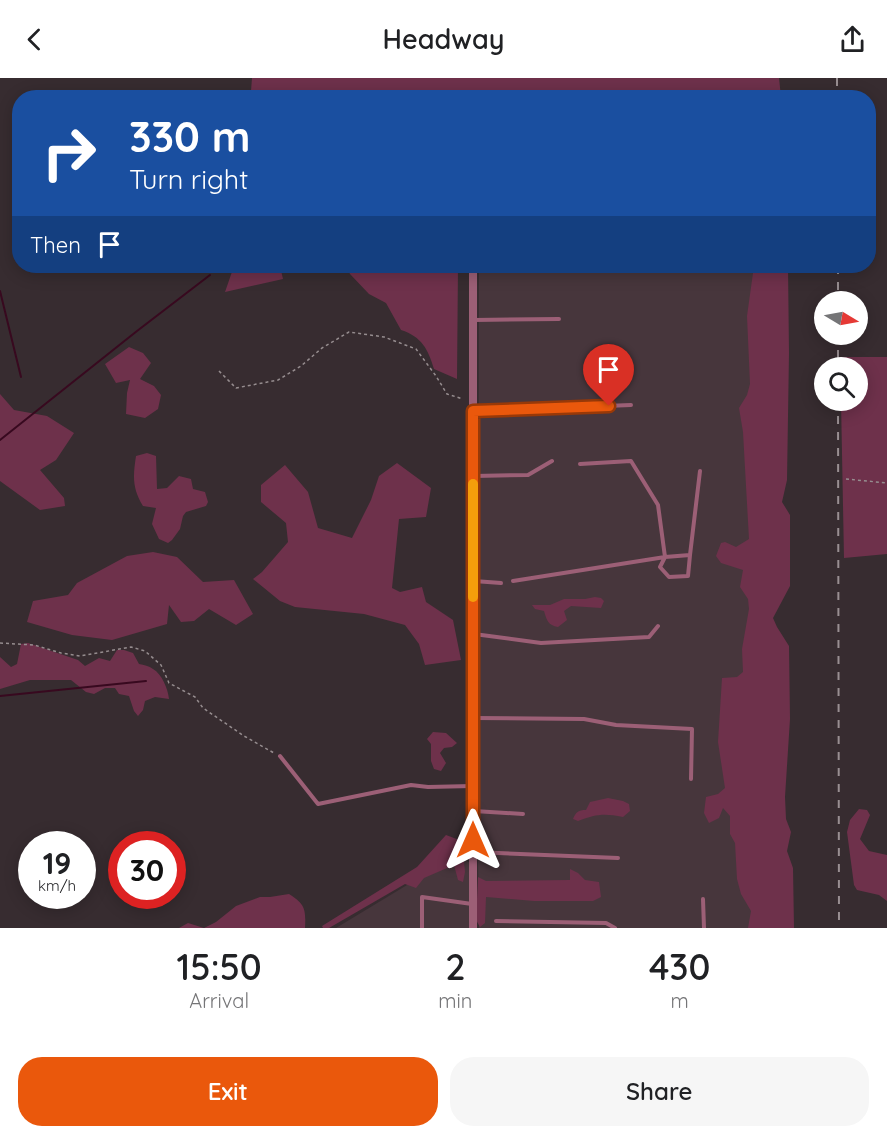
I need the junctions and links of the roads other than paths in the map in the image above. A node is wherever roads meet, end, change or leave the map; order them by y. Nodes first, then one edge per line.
1 (473, 273) edge
2 (560, 319) dead end
3 (473, 320) junction
4 (631, 405) dead end
5 (473, 411) junction
6 (552, 461) dead end
7 (580, 464) dead end
8 (700, 471) dead end
9 (473, 476) junction
10 (690, 555) junction
11 (665, 556) junction
12 (473, 581) junction
13 (513, 581) dead end
14 (501, 583) dead end
15 (658, 626) dead end
16 (473, 634) junction
17 (473, 718) junction
18 (280, 756) road end
19 (691, 779) dead end
20 (473, 786) junction
21 (473, 811) junction
22 (523, 814) dead end
23 (473, 852) junction
24 (618, 858) dead end
25 (703, 899) dead end
26 (473, 904) junction
27 (496, 921) dead end
28 (566, 922) junction
29 (422, 928) edge
30 (473, 928) edge
31 (566, 928) edge
32 (615, 928) edge
33 (704, 928) edge

1 - 3 street
2 - 3 lane
3 - 5 street
4 - 5 lane
5 - 9 street
6 - 9 lane
7 - 11 lane
8 - 10 lane
9 - 12 street
10 - 11 lane
10 - 11 lane
11 - 13 lane
12 - 14 lane
12 - 16 street
15 - 16 lane
16 - 17 street
17 - 19 lane
17 - 20 street
18 - 20 lane
20 - 21 street
21 - 22 lane
21 - 23 street
23 - 24 lane
23 - 26 street
25 - 33 lane
26 - 29 lane
26 - 30 street
27 - 28 lane
28 - 31 lane
28 - 32 lane

